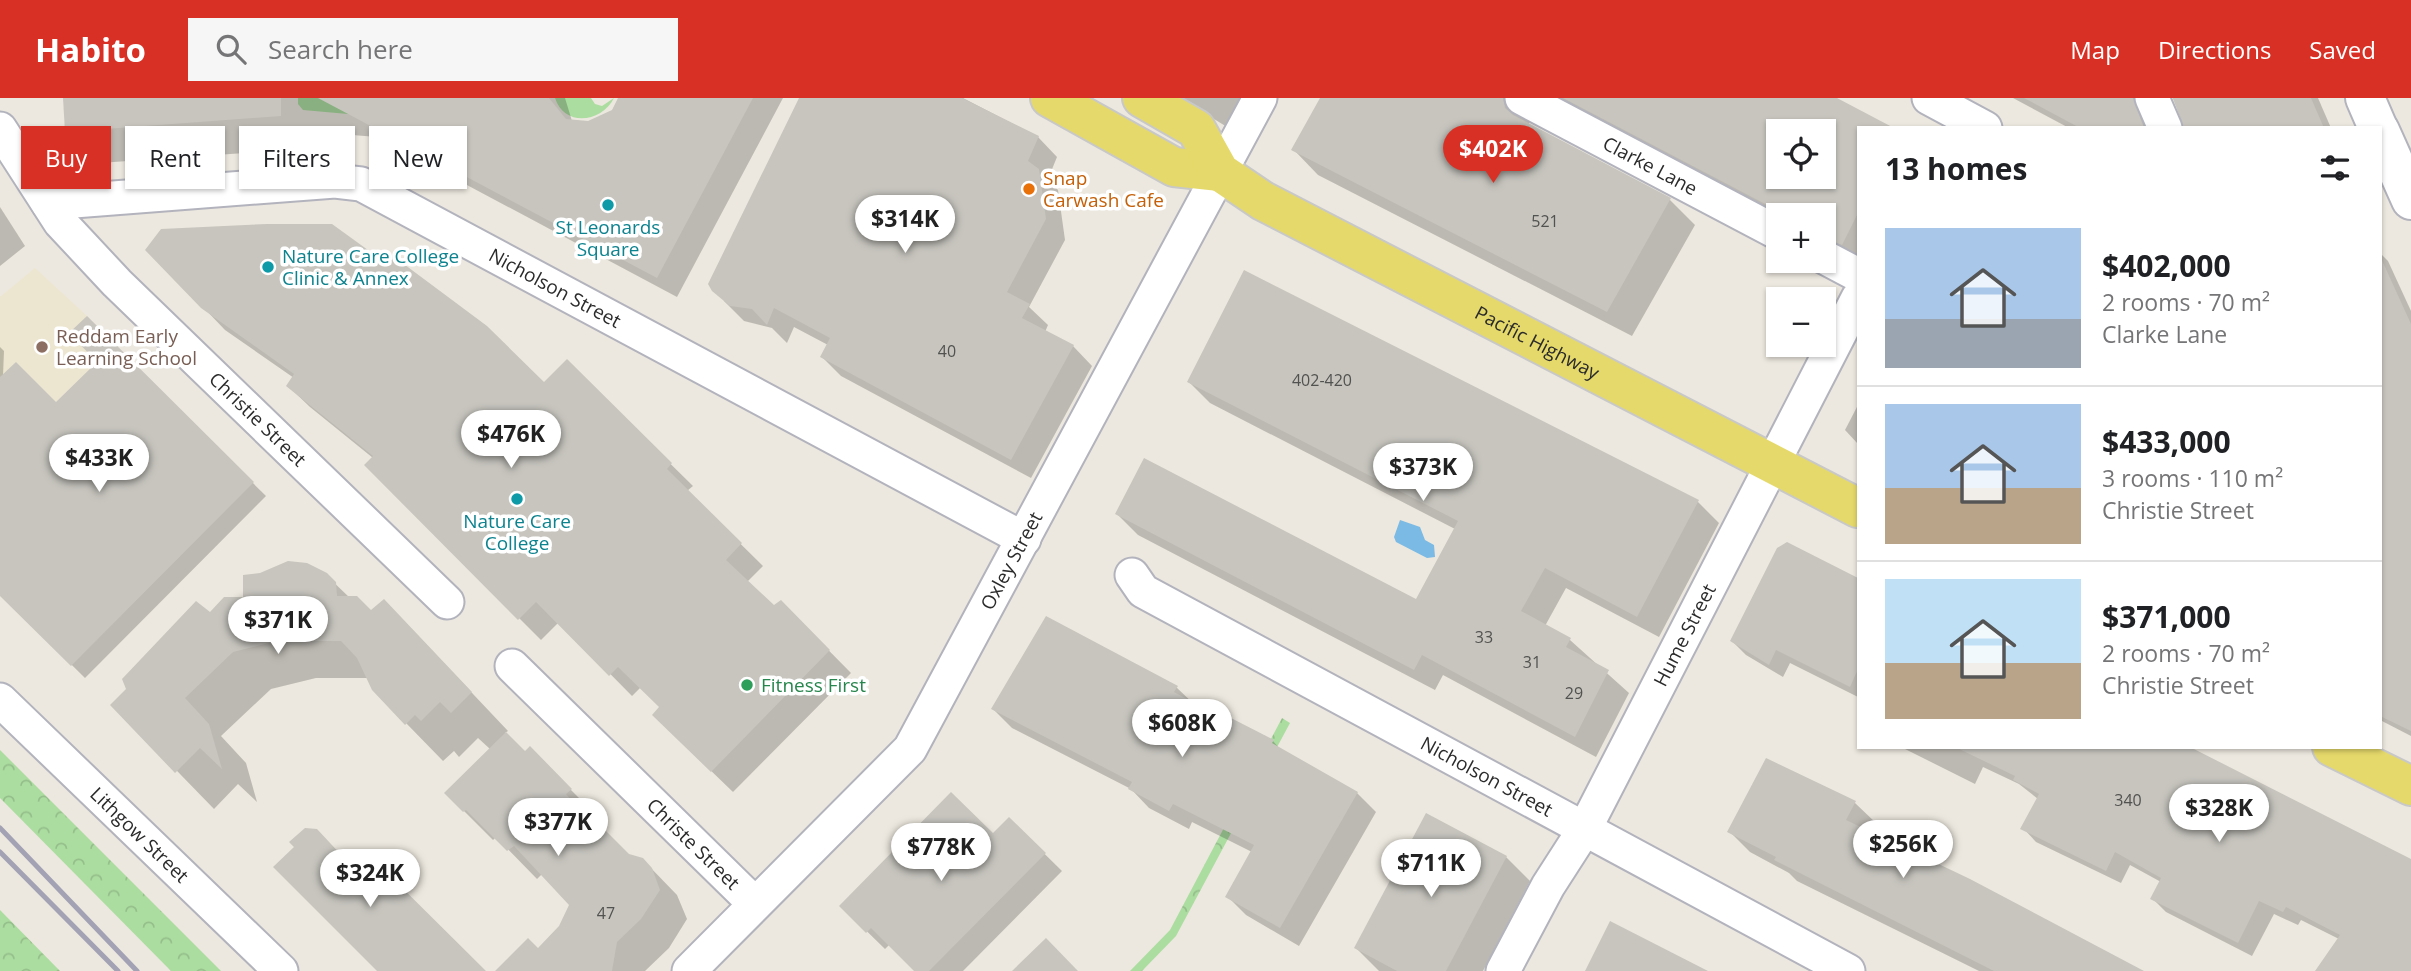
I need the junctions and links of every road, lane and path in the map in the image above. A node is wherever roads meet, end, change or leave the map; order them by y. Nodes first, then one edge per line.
1 (1050, 98) edge
2 (1142, 98) edge
3 (1260, 98) edge
4 (1522, 98) edge
5 (2152, 98) edge
6 (2365, 98) edge
7 (1946, 109) edge
8 (1981, 126) edge
9 (2164, 126) edge
10 (2377, 126) edge
11 (0, 129) edge
12 (2382, 140) edge
13 (1220, 172) junction
14 (2398, 192) edge
15 (48, 203) junction
16 (1766, 227) edge
17 (1836, 263) edge
18 (1857, 274) edge
19 (1857, 300) edge
20 (1770, 464) junction
21 (1857, 508) edge
22 (1024, 539) junction
23 (1132, 575) dead end
24 (446, 602) dead end
25 (512, 666) dead end
26 (0, 700) edge
27 (2336, 749) edge
28 (2411, 786) edge
29 (1584, 830) junction
30 (755, 904) junction
31 (281, 971) edge
32 (689, 971) edge
33 (1503, 971) edge
34 (1848, 971) edge

1 - 13 main road, Pacific Highway
2 - 13 main road, Pacific Highway
3 - 13 street, Oxley Street
4 - 16 street, Clarke Lane
5 - 9 street
6 - 10 street
7 - 8 street
11 - 15 street, Christie Street
12 - 14 street
13 - 20 main road, Pacific Highway
13 - 22 street, Oxley Street
15 - 22 street, Nicholson Street
15 - 24 street, Christie Street
17 - 18 street
19 - 20 street, Hume Street
20 - 21 main road, Pacific Highway
20 - 29 street, Hume Street
22 - 30 street, Oxley Street
23 - 29 street, Nicholson Street
25 - 30 street, Christe Street
26 - 31 street, Lithgow Street
27 - 28 main road
29 - 33 street, Hume Street
29 - 34 street, Nicholson Street
30 - 32 street, Oxley Street

